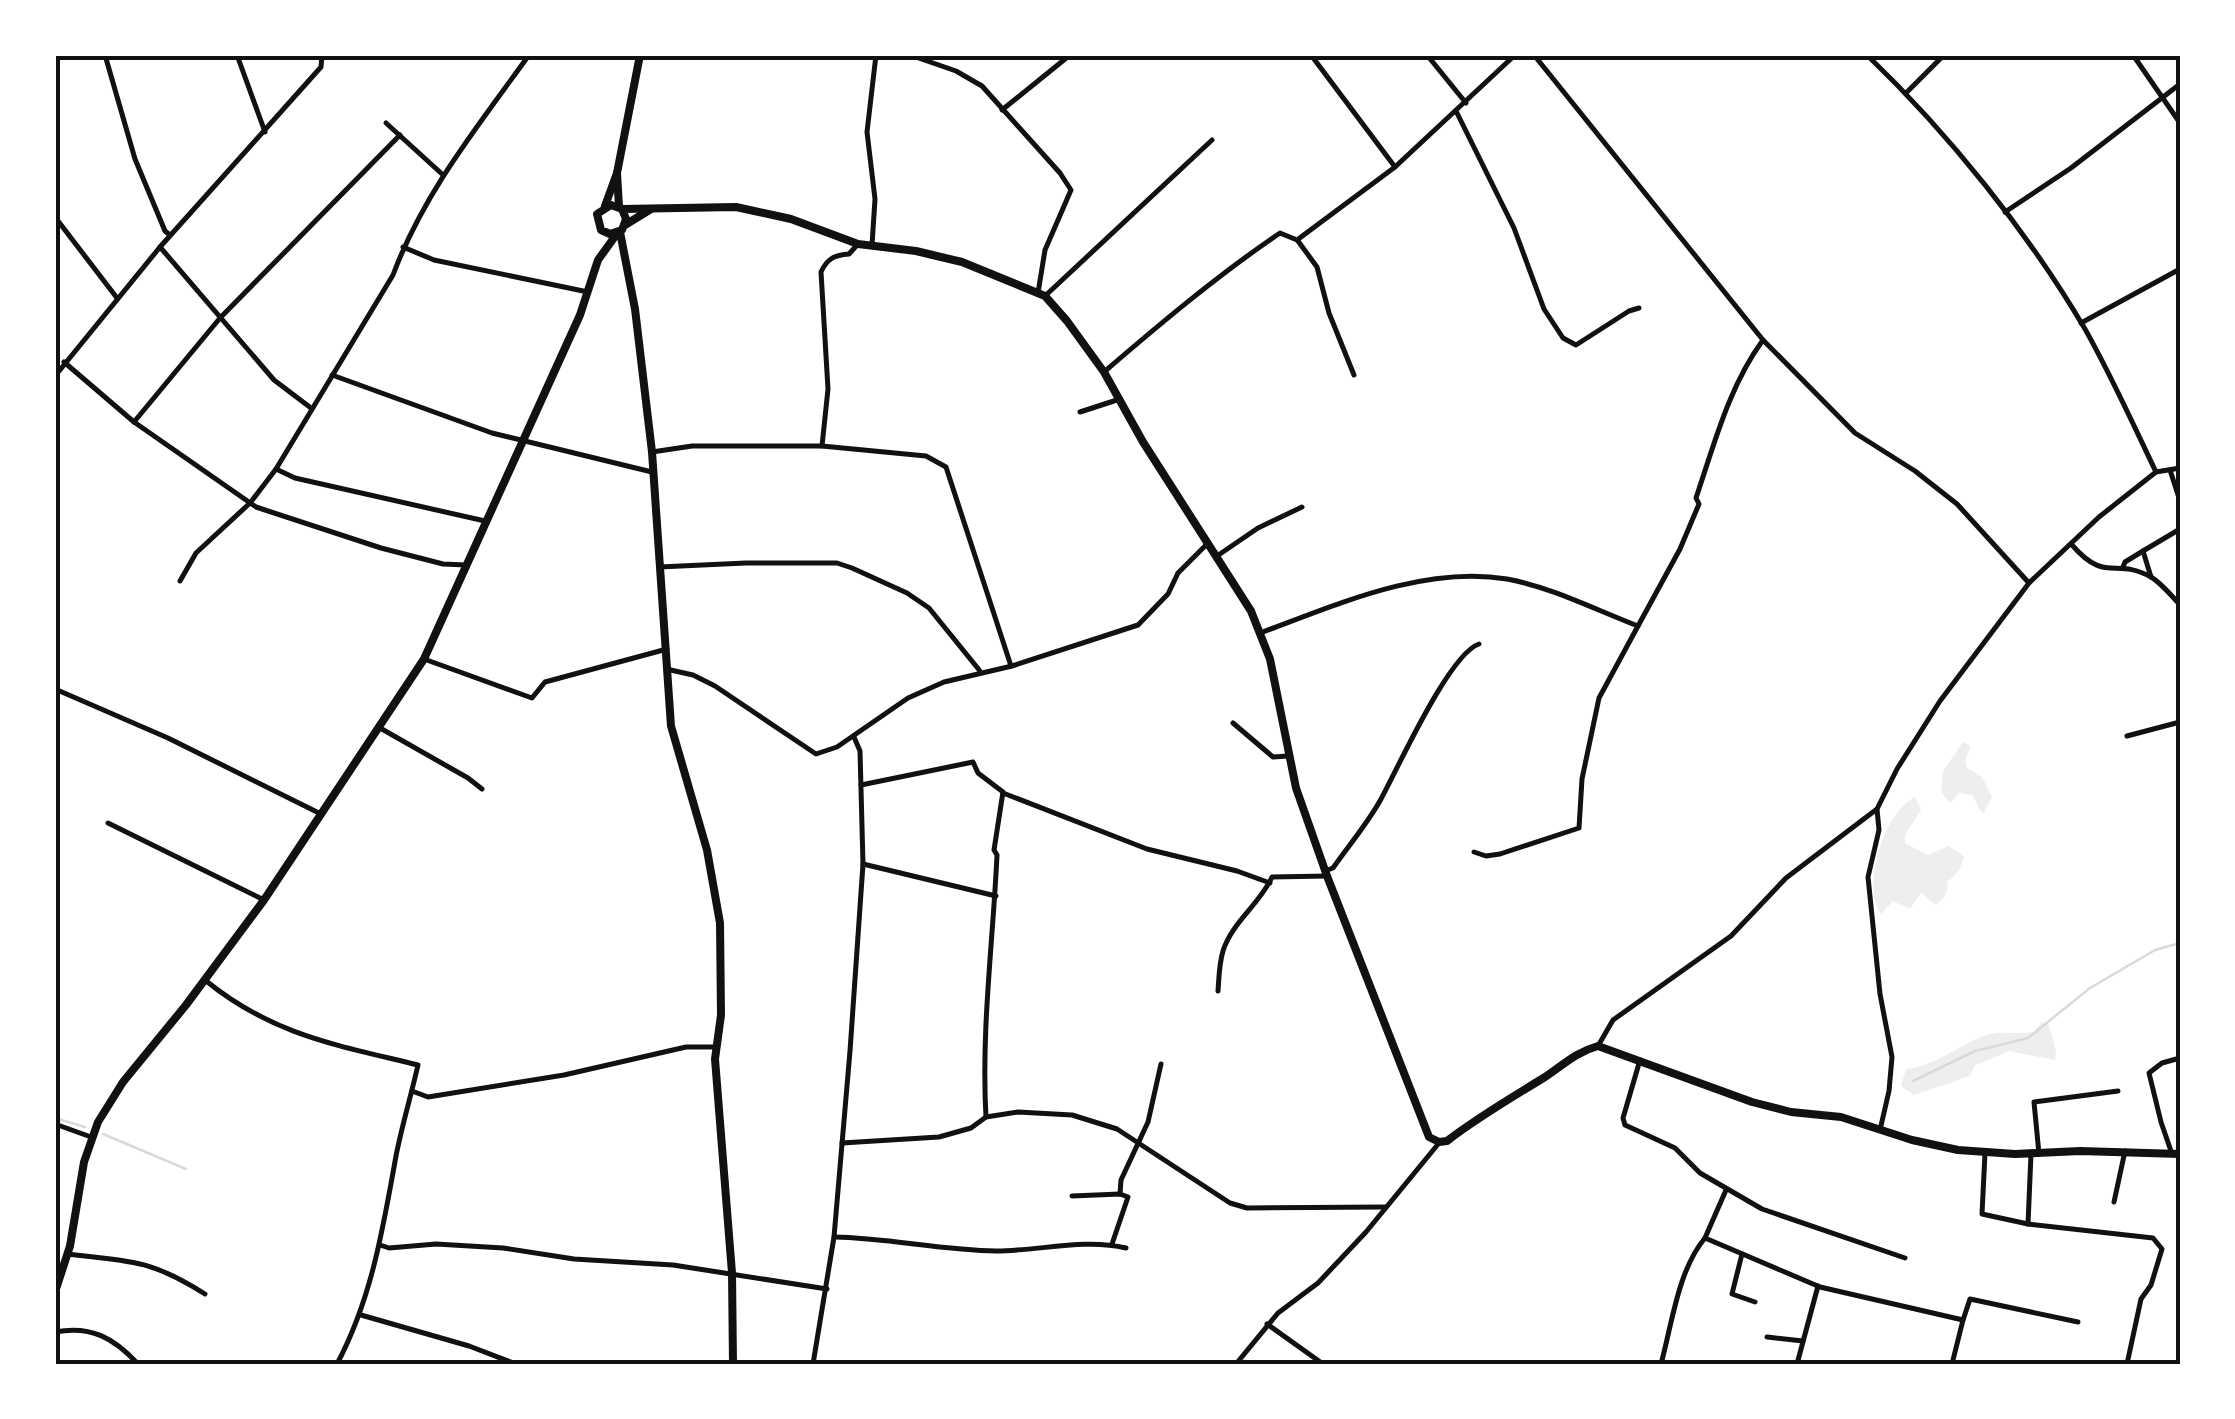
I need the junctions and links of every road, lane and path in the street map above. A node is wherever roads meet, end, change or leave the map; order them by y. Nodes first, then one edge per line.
1 (105, 55) edge
2 (236, 55) edge
3 (322, 55) edge
4 (528, 55) edge
5 (640, 55) edge
6 (876, 55) edge
7 (910, 55) edge
8 (1070, 55) edge
9 (1311, 55) edge
10 (1427, 55) edge
11 (1515, 55) edge
12 (1534, 55) edge
13 (1867, 55) edge
14 (1944, 55) edge
15 (2133, 55) edge
16 (2180, 84) edge
17 (1906, 93) junction
18 (2164, 99) junction
19 (1466, 104) junction
20 (1002, 110) junction
21 (1456, 111) junction
22 (386, 123) dead end
23 (2180, 123) edge
24 (265, 132) junction
25 (400, 135) junction
26 (1212, 140) dead end
27 (1395, 167) junction
28 (617, 172) junction
29 (442, 174) junction
30 (605, 206) junction
31 (621, 208) junction
32 (651, 209) junction
33 (2004, 212) junction
34 (55, 217) edge
35 (599, 229) junction
36 (621, 230) junction
37 (170, 235) junction
38 (1298, 240) junction
39 (858, 244) junction
40 (872, 245) junction
41 (160, 247) junction
42 (403, 247) junction
43 (598, 260) junction
44 (2180, 270) edge
45 (588, 292) junction
46 (1041, 294) junction
47 (117, 298) junction
48 (1639, 308) dead end
49 (220, 318) junction
50 (2081, 322) junction
51 (1762, 340) junction
52 (64, 362) junction
53 (1104, 372) junction
54 (332, 375) junction
55 (1354, 375) dead end
56 (55, 376) edge
57 (1120, 400) junction
58 (311, 408) junction
59 (1080, 412) dead end
60 (134, 422) junction
61 (523, 440) junction
62 (822, 446) junction
63 (652, 452) junction
64 (2180, 468) edge
65 (276, 469) junction
66 (2170, 470) junction
67 (652, 472) junction
68 (2156, 472) junction
69 (2180, 500) edge
70 (250, 503) junction
71 (1302, 507) dead end
72 (488, 522) junction
73 (2180, 529) edge
74 (1208, 544) junction
75 (2072, 545) junction
76 (2143, 551) junction
77 (1217, 556) junction
78 (469, 565) junction
79 (660, 567) junction
80 (2123, 568) junction
81 (2151, 577) junction
82 (180, 581) dead end
83 (2029, 583) junction
84 (2179, 600) edge
85 (1638, 626) junction
86 (1260, 633) junction
87 (1479, 644) dead end
88 (667, 649) junction
89 (424, 659) junction
90 (1012, 666) junction
91 (666, 669) junction
92 (980, 671) junction
93 (55, 689) edge
94 (2180, 722) edge
95 (1233, 724) dead end
96 (380, 728) junction
97 (854, 736) junction
98 (2127, 736) dead end
99 (1288, 756) junction
100 (861, 785) junction
101 (482, 789) dead end
102 (1003, 792) junction
103 (1878, 809) junction
104 (321, 814) junction
105 (108, 823) dead end
106 (1474, 852) dead end
107 (863, 864) junction
108 (1326, 873) junction
109 (1270, 883) junction
110 (996, 896) junction
111 (264, 900) junction
112 (205, 980) junction
113 (1218, 991) dead end
114 (1598, 1046) junction
115 (717, 1047) junction
116 (2180, 1058) edge
117 (1640, 1060) junction
118 (1161, 1064) dead end
119 (2118, 1090) dead end
120 (412, 1091) junction
121 (986, 1117) junction
122 (55, 1124) edge
123 (1880, 1130) junction
124 (91, 1137) junction
125 (1138, 1141) junction
126 (1440, 1142) junction
127 (842, 1143) junction
128 (2125, 1151) junction
129 (1985, 1153) junction
130 (2035, 1154) junction
131 (2176, 1154) edge
132 (1726, 1190) junction
133 (1120, 1194) junction
134 (1072, 1196) dead end
135 (2114, 1202) dead end
136 (1385, 1207) junction
137 (2028, 1224) junction
138 (834, 1237) junction
139 (1705, 1238) junction
140 (380, 1245) junction
141 (1112, 1245) junction
142 (1126, 1248) dead end
143 (68, 1254) junction
144 (1742, 1254) junction
145 (1905, 1258) dead end
146 (732, 1273) junction
147 (1818, 1286) junction
148 (827, 1289) junction
149 (55, 1292) edge
150 (205, 1294) dead end
151 (1754, 1302) dead end
152 (360, 1315) junction
153 (1963, 1320) junction
154 (2078, 1322) dead end
155 (1267, 1324) junction
156 (55, 1332) edge
157 (1767, 1337) dead end
158 (1803, 1341) junction
159 (138, 1364) edge
160 (338, 1364) edge
161 (516, 1364) edge
162 (733, 1364) edge
163 (813, 1364) edge
164 (1236, 1364) edge
165 (1323, 1364) edge
166 (1662, 1364) edge
167 (1797, 1364) edge
168 (1952, 1364) edge
169 (2127, 1364) edge

1 - 37 street
2 - 24 street
3 - 24 street
4 - 29 street
5 - 28 main road
6 - 40 street
7 - 20 street
8 - 20 street
9 - 27 street
10 - 19 street
11 - 19 street
12 - 51 street
13 - 17 street
14 - 17 street
15 - 18 street
16 - 18 street
17 - 33 street
18 - 23 street
18 - 33 street
19 - 21 street
20 - 46 street
21 - 27 street
21 - 48 street
22 - 25 street
24 - 37 street
25 - 29 street
25 - 49 street
26 - 46 street
27 - 38 street
28 - 30 main road
28 - 31 main road
29 - 42 street
30 - 31 main road
30 - 35 main road
31 - 32 main road
31 - 36 main road
32 - 36 main road
32 - 39 main road
33 - 50 street
34 - 47 street
35 - 36 main road
35 - 43 main road
36 - 43 main road
36 - 63 main road
37 - 41 street
38 - 53 street
38 - 55 street
39 - 40 main road
39 - 62 street
40 - 46 main road
41 - 47 street
41 - 49 street
42 - 45 street
42 - 54 street
43 - 45 main road
44 - 50 street
45 - 61 main road
46 - 53 main road
47 - 52 street
49 - 58 street
49 - 60 street
50 - 68 street
51 - 83 street
51 - 85 street
52 - 56 street
52 - 60 street
53 - 57 main road
54 - 58 street
54 - 61 street
57 - 59 street
57 - 74 main road
58 - 65 street
60 - 70 street
61 - 67 street
61 - 72 main road
62 - 63 street
62 - 90 street
63 - 67 main road
64 - 66 street
65 - 70 street
65 - 72 street
66 - 68 street
66 - 69 street
67 - 79 main road
68 - 75 street
70 - 78 street
70 - 82 street
71 - 77 street
72 - 78 main road
73 - 76 street
74 - 77 main road
74 - 90 street
75 - 80 street
75 - 83 street
76 - 80 street
76 - 81 street
77 - 86 main road
78 - 89 main road
79 - 88 main road
79 - 92 street
80 - 81 street
81 - 84 street
83 - 103 street
85 - 86 street
85 - 106 street
86 - 99 main road
87 - 108 street
88 - 89 street
88 - 91 main road
89 - 96 main road
90 - 92 street
91 - 97 street
91 - 115 main road
92 - 97 street
93 - 104 street
94 - 98 street
95 - 99 street
96 - 101 street
96 - 104 main road
97 - 100 street
99 - 108 main road
100 - 102 street
100 - 107 street
102 - 109 street
102 - 110 street
103 - 114 street
103 - 123 street
104 - 111 main road
105 - 111 street
107 - 110 street
107 - 127 street
108 - 109 street
108 - 126 main road
109 - 113 street
110 - 121 street
111 - 112 main road
112 - 120 street
112 - 124 main road
114 - 117 main road
114 - 126 main road
115 - 120 street
115 - 146 main road
116 - 131 street
117 - 123 main road
117 - 132 street
118 - 125 street
119 - 130 street
120 - 140 street
121 - 125 street
121 - 127 street
122 - 124 street
123 - 129 main road
124 - 143 main road
125 - 133 street
125 - 136 street
126 - 136 street
127 - 138 street
128 - 130 main road
128 - 131 main road
128 - 135 street
129 - 130 main road
129 - 137 street
130 - 137 street
132 - 139 street
132 - 145 street
133 - 134 street
133 - 141 street
136 - 155 street
137 - 169 street
138 - 141 street
138 - 148 street
139 - 144 street
139 - 166 street
140 - 146 street
140 - 152 street
141 - 142 street
143 - 149 main road
143 - 150 street
144 - 147 street
144 - 151 street
146 - 148 street
146 - 162 main road
147 - 153 street
147 - 158 street
148 - 163 street
152 - 160 street
152 - 161 street
153 - 154 street
153 - 168 street
155 - 164 street
155 - 165 street
156 - 159 street
157 - 158 street
158 - 167 street

